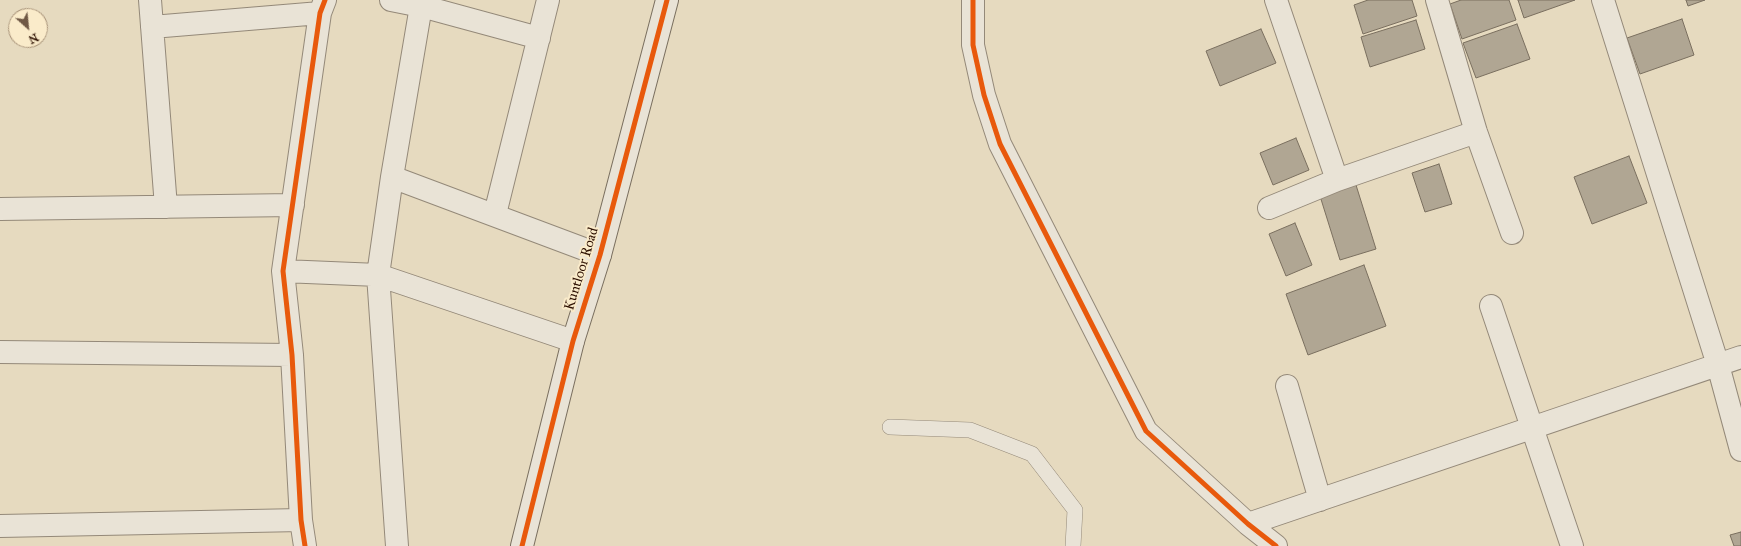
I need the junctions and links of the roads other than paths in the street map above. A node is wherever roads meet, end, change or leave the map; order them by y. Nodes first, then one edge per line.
1 (150, 0) edge
2 (391, 0) edge
3 (548, 0) edge
4 (667, 0) edge
5 (973, 0) edge
6 (1276, 0) edge
7 (1437, 0) edge
8 (1603, 0) edge
9 (322, 6) edge
10 (421, 6) junction
11 (152, 27) junction
12 (539, 38) junction
13 (1476, 132) junction
14 (392, 177) junction
15 (1337, 180) junction
16 (293, 205) junction
17 (166, 207) junction
18 (1269, 208) dead end
19 (0, 209) edge
20 (495, 214) junction
21 (1512, 233) dead end
22 (600, 255) junction
23 (283, 271) junction
24 (378, 275) junction
25 (1491, 306) dead end
26 (573, 341) junction
27 (0, 352) edge
28 (292, 355) junction
29 (1741, 357) edge
30 (1718, 365) junction
31 (1287, 386) dead end
32 (890, 427) dead end
33 (1533, 428) junction
34 (1741, 450) edge
35 (1320, 500) junction
36 (301, 520) junction
37 (1248, 524) junction
38 (0, 526) edge
39 (305, 546) edge
40 (397, 546) edge
41 (522, 546) edge
42 (1073, 546) edge
43 (1276, 546) edge
44 (1572, 546) edge

1 - 11 street
2 - 10 street
3 - 12 street
4 - 22 street, Kuntloor Road
5 - 37 street
6 - 15 street
7 - 13 street
8 - 30 street
9 - 11 street
9 - 16 street
10 - 12 street
10 - 14 street
11 - 17 street
12 - 20 street
13 - 15 street
13 - 21 street
14 - 20 street
14 - 24 street
15 - 18 street
16 - 17 street
16 - 23 street
17 - 19 street
20 - 22 street
22 - 26 street, Kuntloor Road
23 - 24 street
23 - 28 street
24 - 26 street
24 - 40 street
25 - 33 street
26 - 41 street, Kuntloor Road
27 - 28 street
28 - 36 street
29 - 30 street
30 - 33 street
30 - 34 street
31 - 35 street
32 - 42 lane
33 - 35 street
33 - 44 street
35 - 37 street
36 - 38 street
36 - 39 street
37 - 43 street

